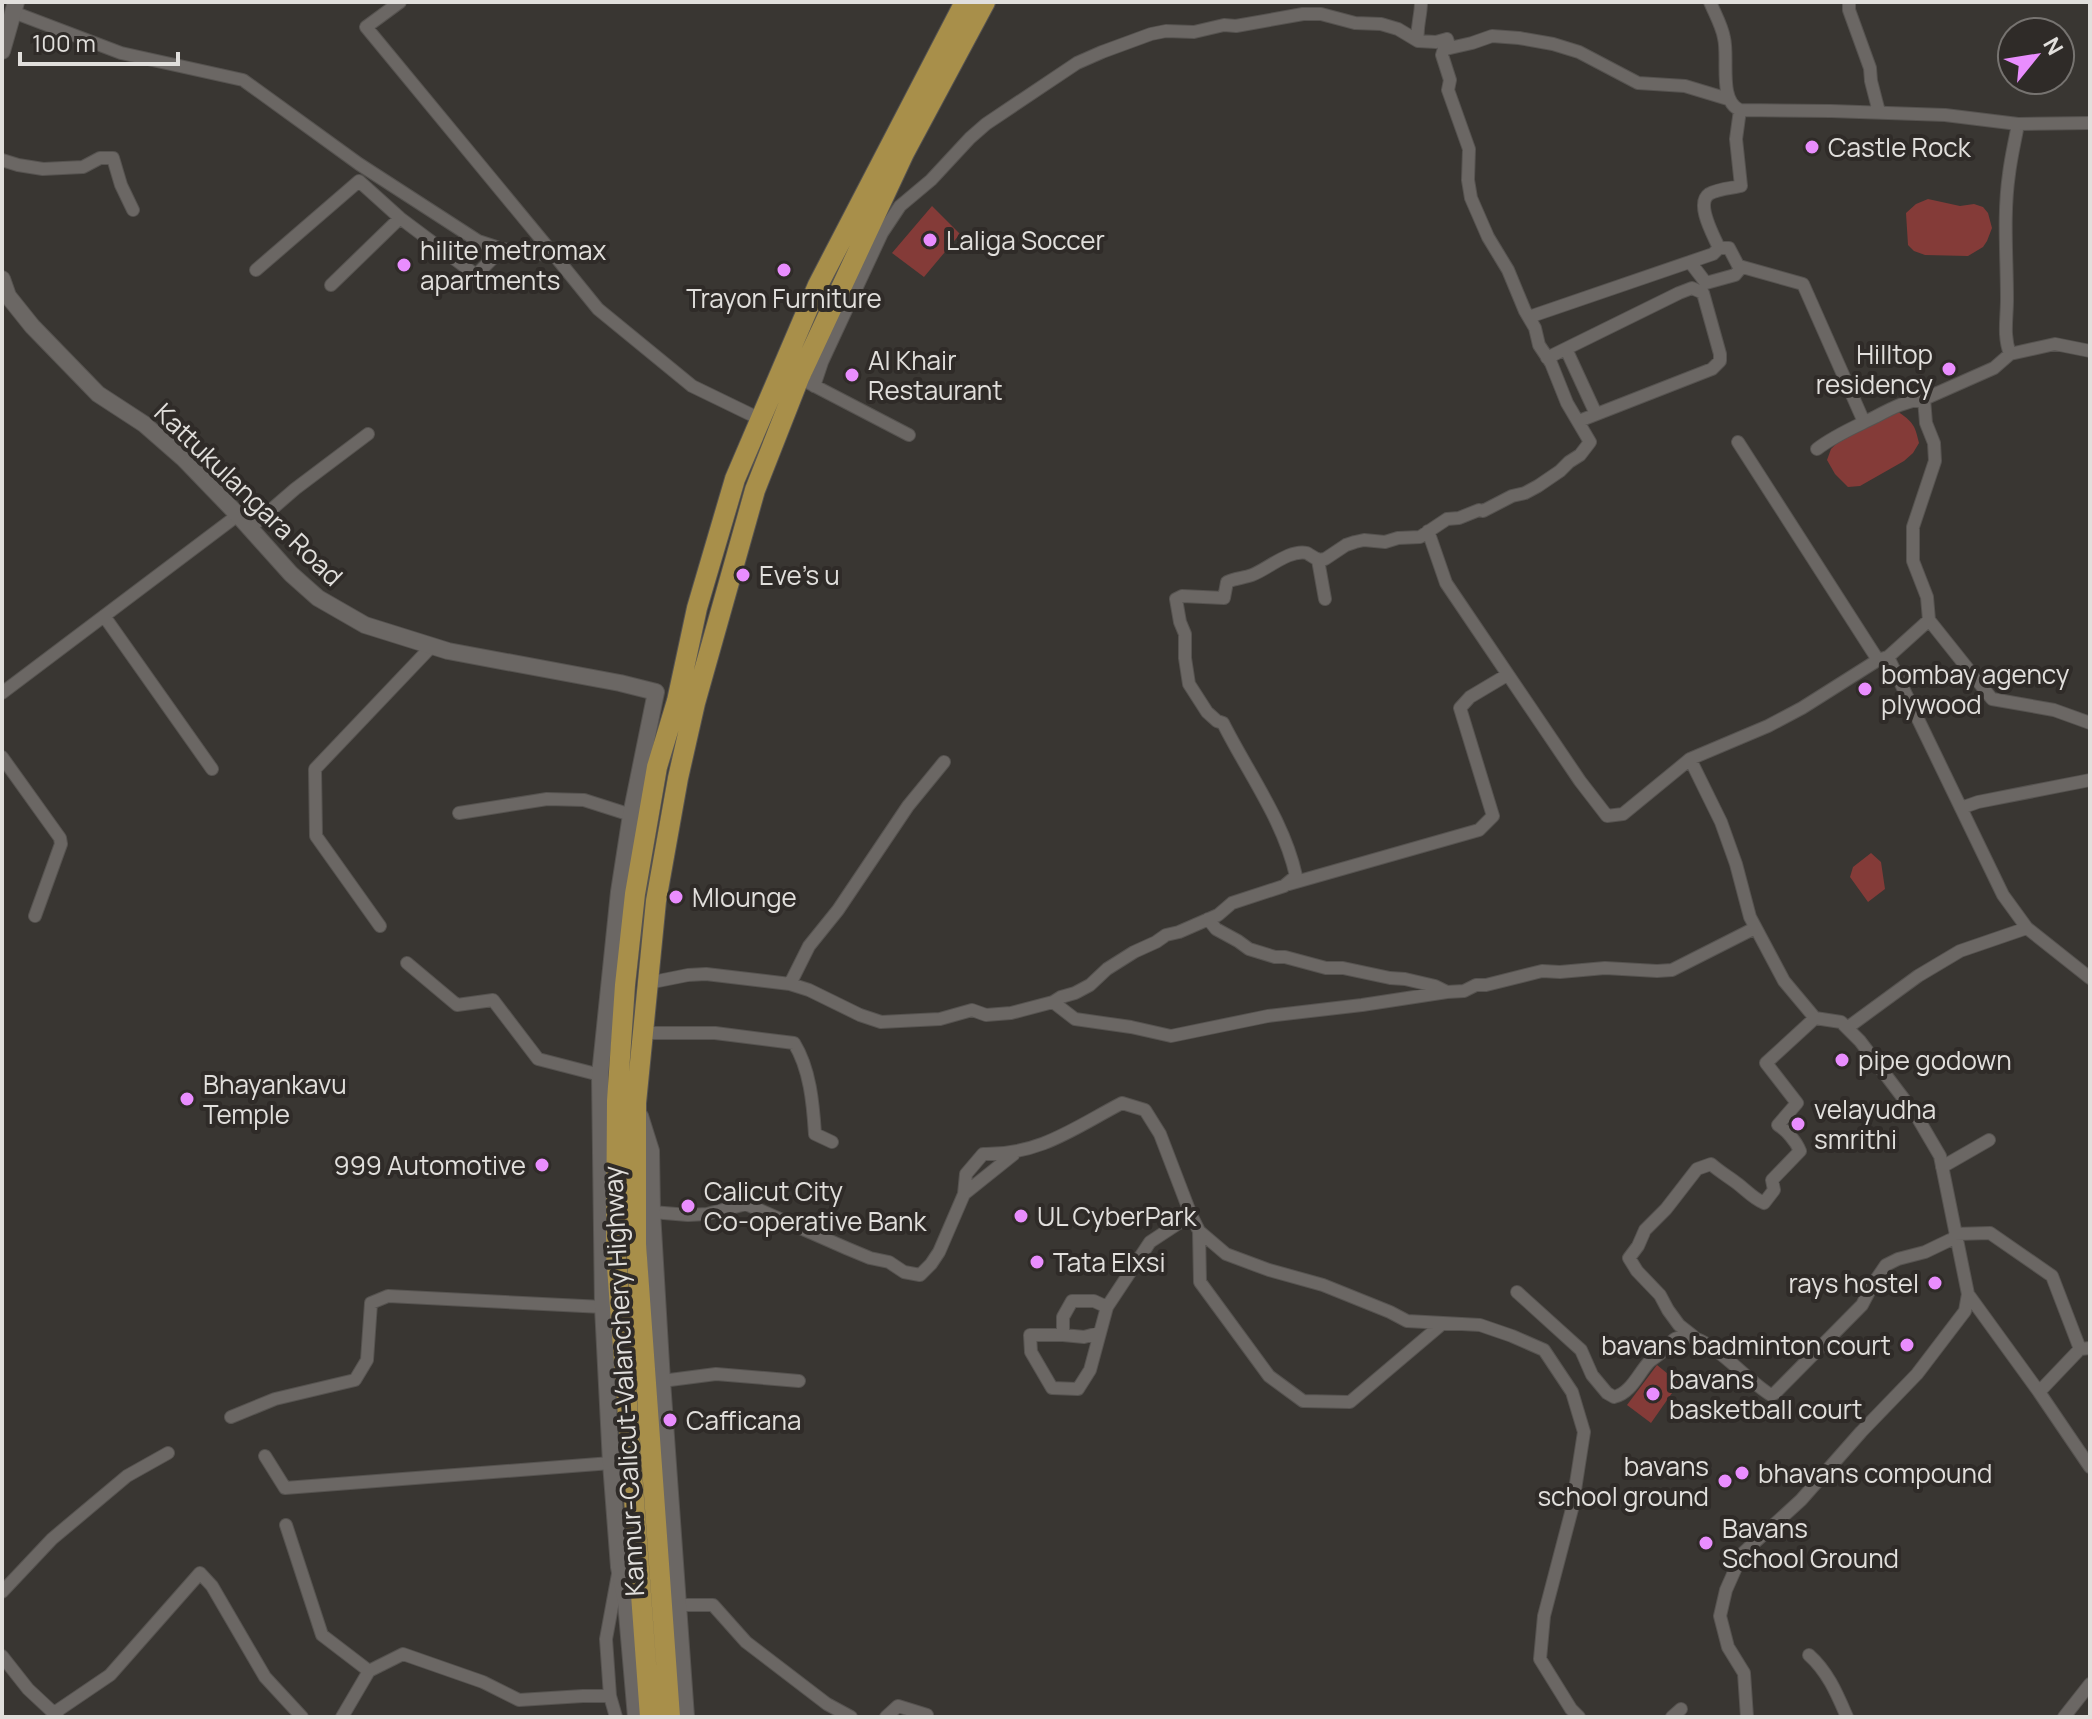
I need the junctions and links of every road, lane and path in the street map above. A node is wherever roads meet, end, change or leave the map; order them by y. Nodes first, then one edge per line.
1 (400, 2) edge
2 (985, 2) edge
3 (1421, 2) edge
4 (1710, 2) edge
5 (1849, 2) edge
6 (959, 6) edge
7 (14, 7) edge
8 (1447, 39) junction
9 (1418, 41) junction
10 (2, 51) edge
11 (1728, 99) junction
12 (1740, 110) junction
13 (1879, 112) junction
14 (2090, 123) edge
15 (2018, 124) junction
16 (2, 160) edge
17 (133, 210) dead end
18 (400, 218) junction
19 (1719, 248) junction
20 (502, 249) junction
21 (555, 256) junction
22 (1690, 262) junction
23 (1739, 266) junction
24 (256, 270) dead end
25 (2, 279) edge
26 (331, 285) dead end
27 (1529, 317) junction
28 (1566, 349) junction
29 (2090, 351) edge
30 (2010, 354) junction
31 (1547, 358) junction
32 (806, 382) junction
33 (1924, 399) junction
34 (1596, 414) junction
35 (760, 419) junction
36 (1579, 421) junction
37 (1864, 422) junction
38 (368, 434) dead end
39 (909, 435) dead end
40 (1738, 442) dead end
41 (1817, 449) dead end
42 (238, 515) junction
43 (250, 528) junction
44 (1428, 531) junction
45 (1318, 560) junction
46 (1325, 599) dead end
47 (104, 616) junction
48 (1929, 620) junction
49 (432, 646) junction
50 (1883, 659) junction
51 (1507, 675) junction
52 (2, 693) edge
53 (2090, 723) edge
54 (2, 757) edge
55 (1690, 759) junction
56 (944, 762) dead end
57 (212, 769) dead end
58 (2090, 780) edge
59 (1961, 808) junction
60 (459, 813) dead end
61 (631, 815) junction
62 (1284, 886) junction
63 (35, 916) dead end
64 (1208, 919) junction
65 (380, 926) dead end
66 (1755, 928) junction
67 (2027, 928) junction
68 (407, 963) dead end
69 (2090, 978) edge
70 (648, 983) junction
71 (790, 984) junction
72 (1447, 992) junction
73 (1053, 1002) junction
74 (1815, 1018) junction
75 (1847, 1028) junction
76 (643, 1033) junction
77 (600, 1075) junction
78 (636, 1103) junction
79 (1989, 1140) dead end
80 (832, 1142) dead end
81 (1017, 1151) junction
82 (1942, 1167) junction
83 (964, 1194) junction
84 (652, 1212) junction
85 (1191, 1215) junction
86 (1199, 1231) junction
87 (1956, 1237) junction
88 (1517, 1292) dead end
89 (1968, 1294) junction
90 (603, 1307) junction
91 (1107, 1307) junction
92 (1442, 1324) junction
93 (1099, 1333) junction
94 (1063, 1335) junction
95 (1695, 1338) junction
96 (2085, 1349) edge
97 (662, 1381) junction
98 (799, 1381) dead end
99 (2039, 1392) junction
100 (231, 1417) dead end
101 (168, 1453) dead end
102 (265, 1456) dead end
103 (611, 1463) junction
104 (2090, 1467) edge
105 (286, 1525) dead end
106 (619, 1567) junction
107 (2, 1592) edge
108 (660, 1601) junction
109 (1809, 1655) dead end
110 (2, 1656) edge
111 (369, 1671) junction
112 (2090, 1684) edge
113 (610, 1696) junction
114 (56, 1715) edge
115 (927, 1715) edge
116 (302, 1717) edge
117 (342, 1717) edge
118 (616, 1717) edge
119 (636, 1717) edge
120 (650, 1717) edge
121 (670, 1717) edge
122 (686, 1717) edge
123 (851, 1717) edge
124 (886, 1717) edge
125 (1579, 1717) edge
126 (1747, 1717) edge
127 (1847, 1717) edge
128 (2064, 1717) edge

1 - 21 street
2 - 32 highway, Kannur-Calicut-Valanchery Highway
3 - 9 street
4 - 11 street
5 - 13 street
6 - 35 highway, Kannur-Calicut-Valanchery Highway
7 - 10 street
7 - 20 street
8 - 9 street
8 - 11 street
8 - 27 street
9 - 32 street
11 - 12 street
12 - 13 street
12 - 19 street
13 - 15 street
14 - 15 street
15 - 30 street
16 - 17 street
18 - 20 street
18 - 24 street
18 - 26 street
19 - 22 street
19 - 23 street
20 - 21 street
21 - 35 street
22 - 23 street
22 - 27 street
23 - 37 street
25 - 42 street, Kattukulangara Road
27 - 31 street
28 - 31 street
28 - 34 street
28 - 34 street
29 - 30 street
30 - 33 street
31 - 36 street
32 - 39 street
32 - 70 highway, Kannur-Calicut-Valanchery Highway
33 - 37 street
33 - 48 street
34 - 36 street
35 - 108 highway, Kannur-Calicut-Valanchery Highway
36 - 44 street
37 - 41 street
38 - 43 street
40 - 50 street
42 - 43 street, Kattukulangara Road
42 - 47 street
43 - 49 street, Kattukulangara Road
44 - 45 street
44 - 51 street
45 - 46 street
45 - 62 street
47 - 52 street
47 - 57 street
48 - 50 street
48 - 53 street
49 - 61 street, Kattukulangara Road
49 - 65 street
50 - 55 street
50 - 59 street
51 - 55 street
51 - 62 street
54 - 63 street
55 - 66 street
56 - 71 street
58 - 59 street
59 - 67 street
60 - 61 street
61 - 77 street
62 - 64 street
64 - 72 street
64 - 73 street
66 - 72 street
66 - 74 street
67 - 69 street
67 - 75 street
68 - 77 street
70 - 71 street
70 - 76 highway, Kannur-Calicut-Valanchery Highway
71 - 73 street
72 - 73 street
74 - 75 street
74 - 95 street
75 - 82 street
76 - 78 highway, Kannur-Calicut-Valanchery Highway
76 - 80 street
77 - 90 street
78 - 84 street
78 - 108 highway, Kannur-Calicut-Valanchery Highway
79 - 82 street
81 - 83 street
81 - 83 street
81 - 85 street
82 - 87 street
83 - 84 street
84 - 97 street
85 - 86 street
85 - 91 street
86 - 92 street
86 - 92 street
87 - 89 street
87 - 95 street
87 - 96 street
88 - 95 street
89 - 99 street
89 - 126 street
90 - 100 street
90 - 103 street
91 - 93 street
91 - 94 street
92 - 125 street
93 - 94 street
93 - 94 street
96 - 99 street
97 - 98 street
97 - 108 street
99 - 104 street
101 - 107 street
102 - 103 street
103 - 106 street
105 - 111 street
106 - 113 street
106 - 119 street
108 - 120 highway
108 - 121 highway, Kannur-Calicut-Valanchery Highway
108 - 122 street
108 - 123 street
109 - 127 street
110 - 114 street
111 - 113 street
111 - 117 street
112 - 128 street
113 - 118 street
114 - 116 street
115 - 124 street

